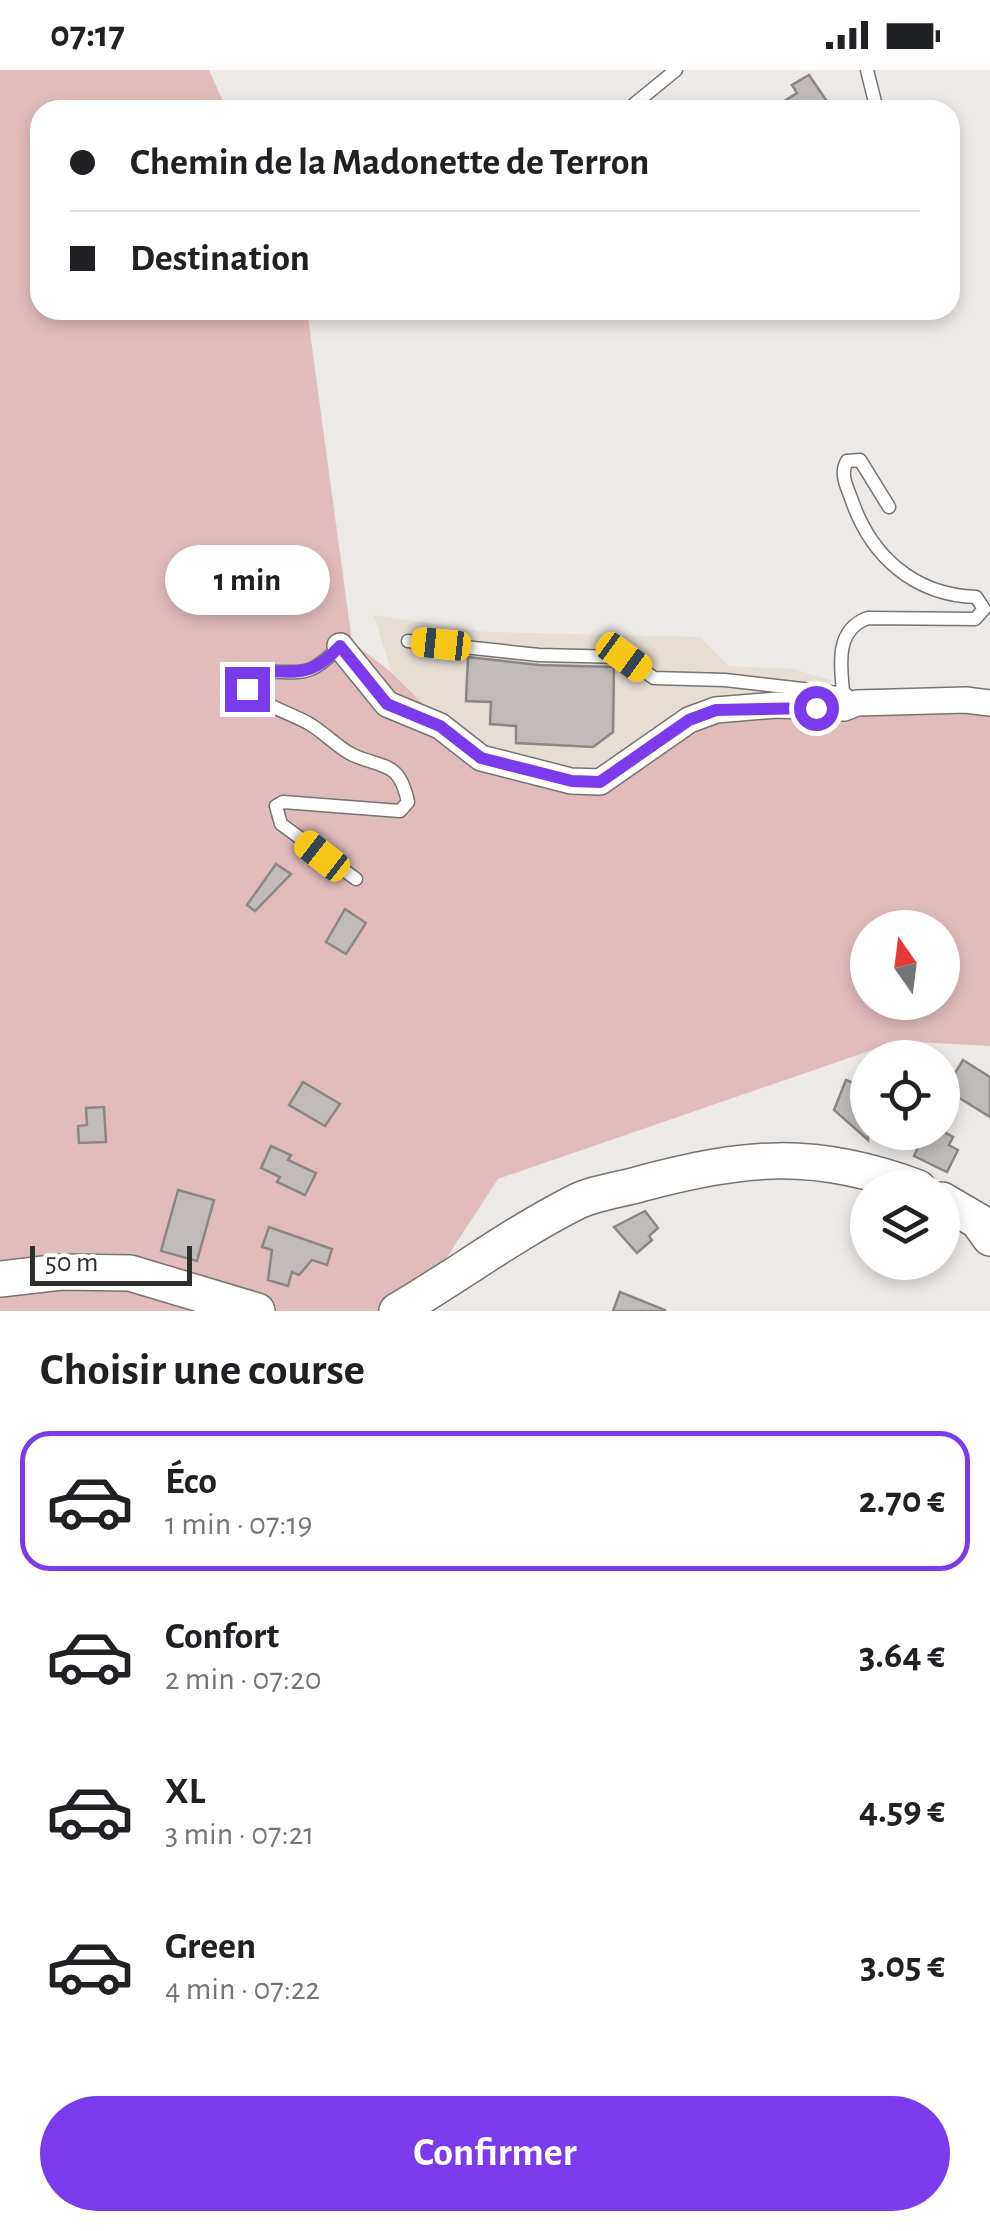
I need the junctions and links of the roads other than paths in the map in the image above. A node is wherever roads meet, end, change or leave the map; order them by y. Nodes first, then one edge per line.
1 (676, 70) edge
2 (867, 70) edge
3 (639, 100) edge
4 (874, 100) edge
5 (888, 507) dead end
6 (408, 641) dead end
7 (340, 646) joint
8 (850, 697) junction
9 (990, 703) edge
10 (356, 879) dead end
11 (868, 1170) edge
12 (960, 1211) edge
13 (990, 1238) edge
14 (0, 1278) edge
15 (257, 1311) edge
16 (396, 1311) edge

1 - 3 lane
2 - 4 lane
5 - 8 lane
6 - 8 lane
7 - 8 street
7 - 10 lane
8 - 9 street
11 - 16 street
12 - 13 street
14 - 15 street

